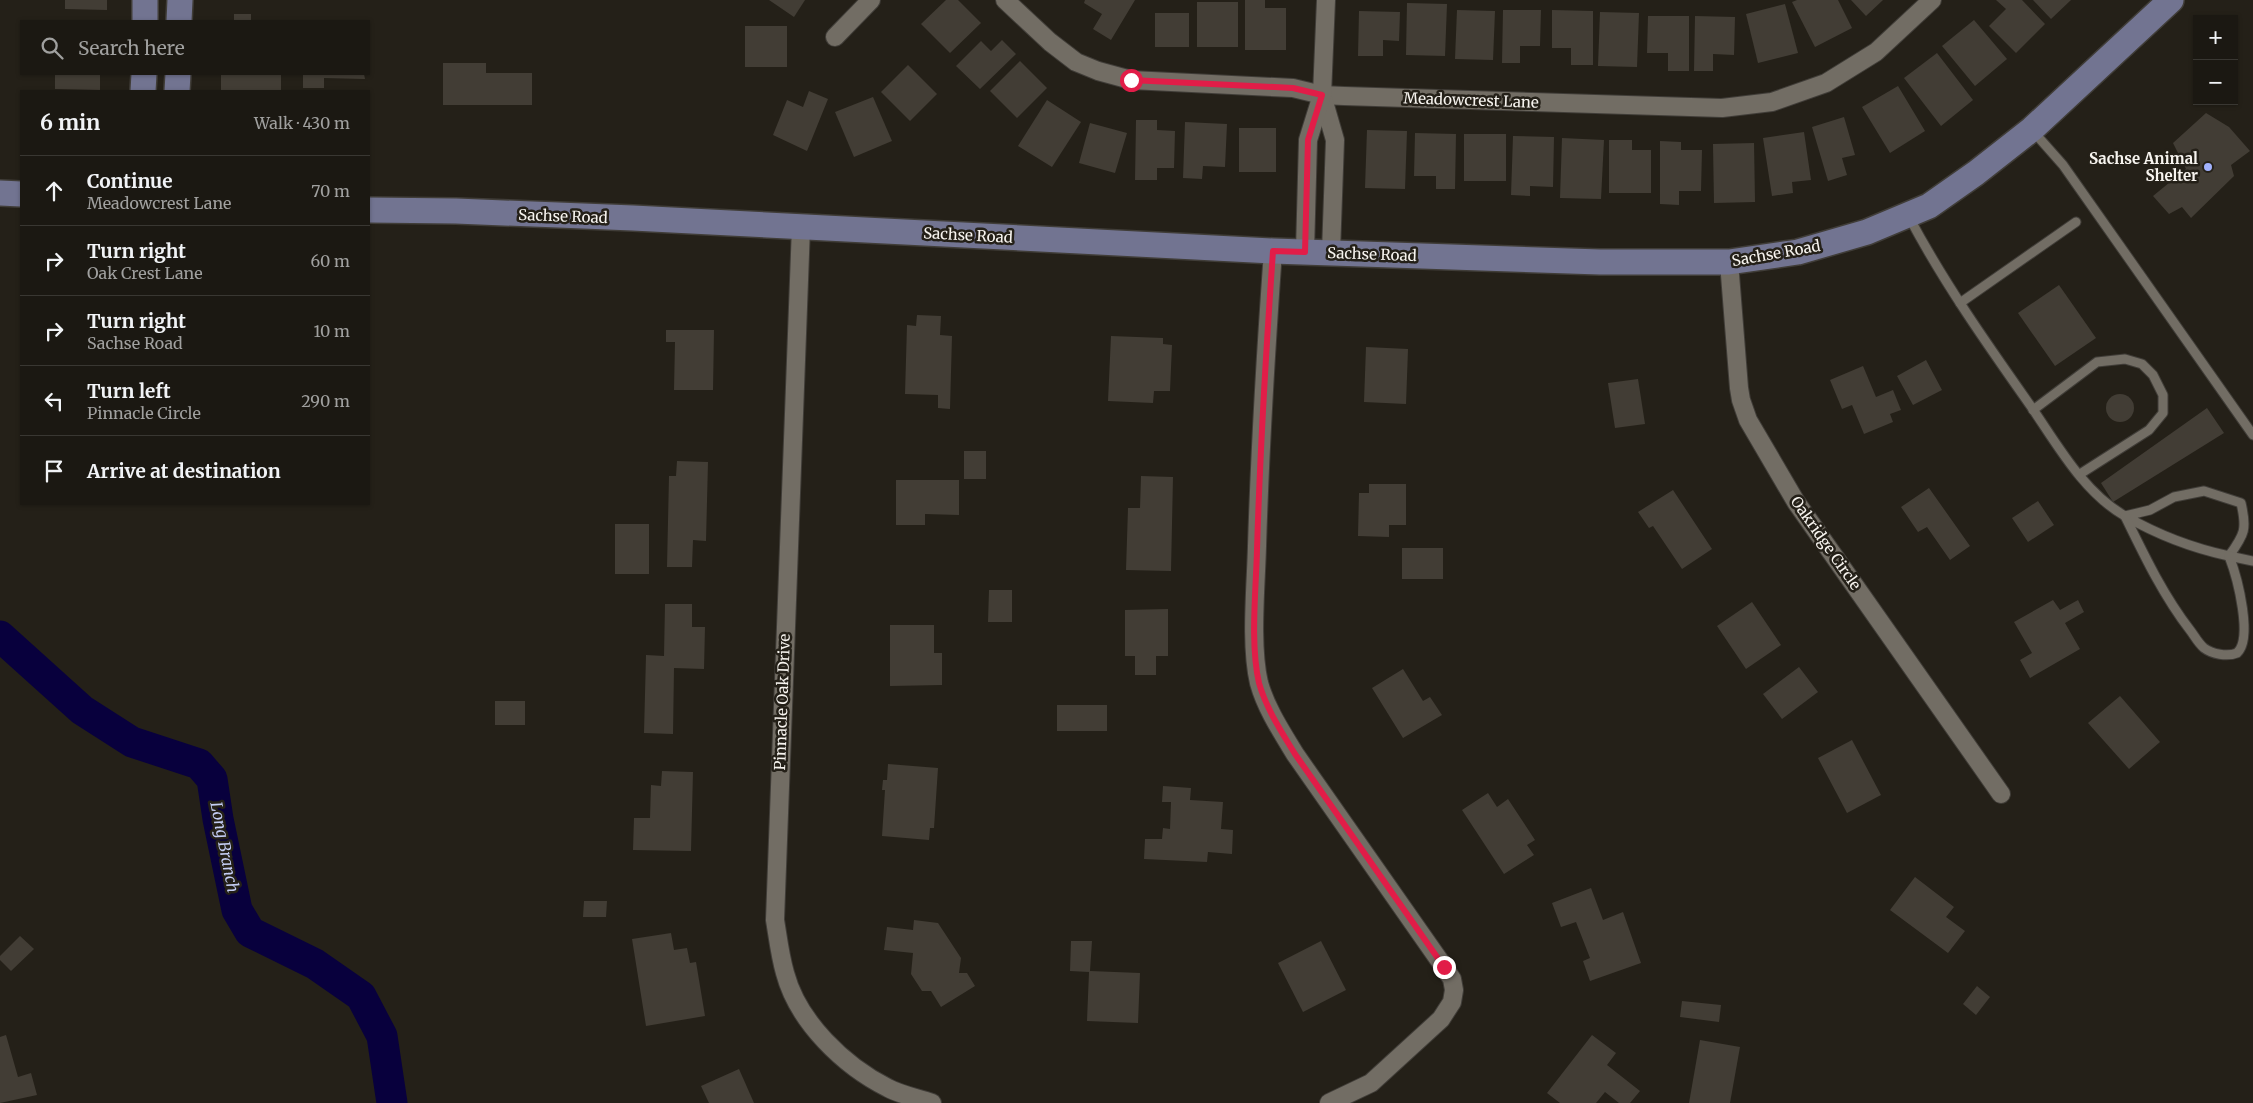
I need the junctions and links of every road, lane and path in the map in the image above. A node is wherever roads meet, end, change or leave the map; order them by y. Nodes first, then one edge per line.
1 (145, 0) edge
2 (180, 0) edge
3 (871, 0) edge
4 (1005, 0) edge
5 (1326, 0) edge
6 (1932, 0) edge
7 (2172, 0) edge
8 (144, 20) edge
9 (179, 20) edge
10 (835, 37) dead end
11 (144, 75) edge
12 (178, 75) edge
13 (143, 90) edge
14 (177, 90) edge
15 (1322, 95) junction
16 (2032, 130) junction
17 (0, 193) edge
18 (20, 194) edge
19 (370, 210) edge
20 (1908, 214) junction
21 (2076, 222) dead end
22 (800, 227) junction
23 (1273, 251) junction
24 (1305, 252) junction
25 (1331, 252) junction
26 (1729, 262) junction
27 (1960, 303) junction
28 (2033, 410) junction
29 (2253, 435) edge
30 (2080, 474) junction
31 (2125, 516) junction
32 (2229, 556) junction
33 (2253, 561) edge
34 (2001, 794) dead end
35 (932, 1103) edge
36 (1329, 1103) edge

1 - 8 main road
2 - 9 main road
3 - 10 street
4 - 15 street, Meadowcrest Lane
5 - 15 street
6 - 15 street, Meadowcrest Lane
7 - 16 main road, Sachse Road
11 - 13 main road
12 - 14 main road
15 - 24 street
15 - 25 street
16 - 20 main road, Sachse Road
16 - 29 lane
17 - 18 main road
19 - 22 main road, Sachse Road
20 - 26 main road, Sachse Road
20 - 27 lane
21 - 27 lane
22 - 23 main road, Sachse Road
22 - 35 street, Pinnacle Oak Drive
23 - 24 main road, Sachse Road
23 - 36 street
24 - 25 main road, Sachse Road
25 - 26 main road, Sachse Road
26 - 34 street, Oakridge Circle
27 - 28 lane
28 - 30 lane
28 - 30 lane
30 - 31 lane
31 - 32 lane
31 - 32 lane
31 - 32 lane
32 - 33 lane

